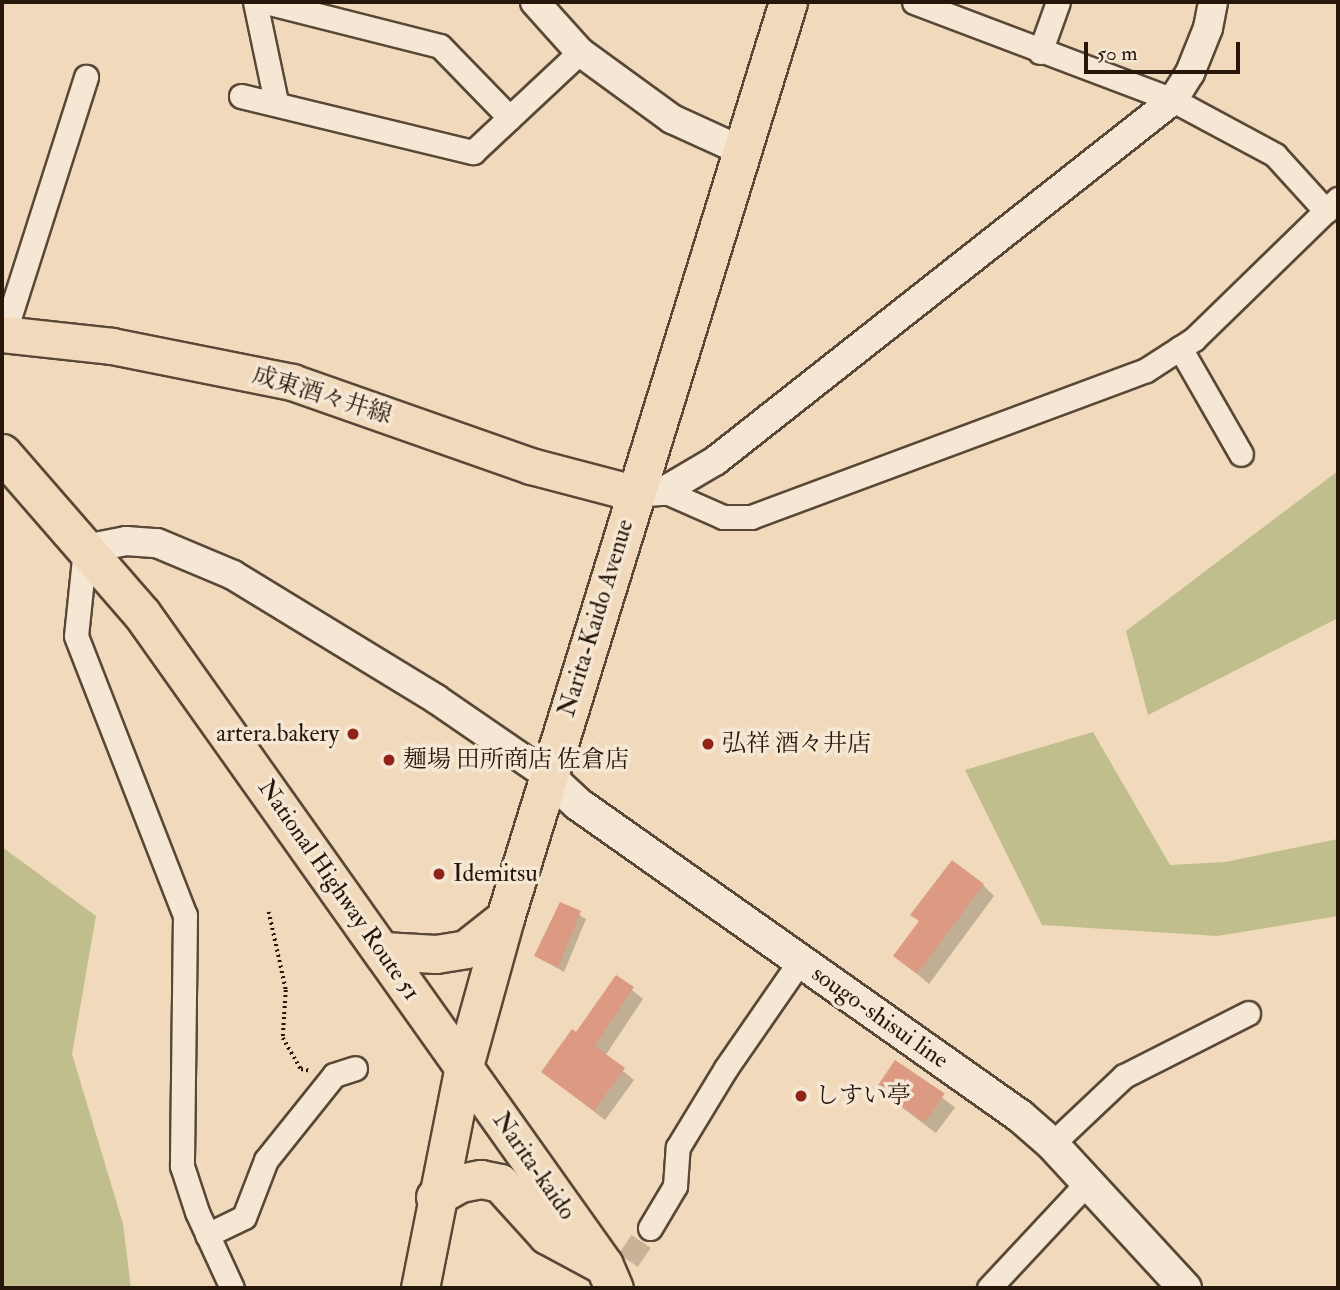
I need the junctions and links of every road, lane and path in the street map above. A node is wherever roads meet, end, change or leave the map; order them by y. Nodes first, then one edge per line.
1 (255, 2) edge
2 (266, 2) edge
3 (535, 2) edge
4 (788, 2) edge
5 (915, 2) edge
6 (1058, 2) edge
7 (1213, 2) edge
8 (580, 52) junction
9 (1040, 52) junction
10 (86, 77) dead end
11 (241, 96) dead end
12 (1173, 100) junction
13 (276, 102) junction
14 (510, 118) junction
15 (740, 150) junction
16 (1332, 205) edge
17 (3, 334) edge
18 (1180, 348) junction
19 (2, 453) edge
20 (1241, 454) dead end
21 (649, 492) junction
22 (85, 549) junction
23 (548, 776) junction
24 (269, 912) dead end
25 (505, 918) junction
26 (383, 951) junction
27 (800, 961) junction
28 (1248, 1013) dead end
29 (464, 1066) junction
30 (345, 1072) joint
31 (1052, 1144) junction
32 (1088, 1182) junction
33 (435, 1197) junction
34 (650, 1228) tunnel mouth
35 (207, 1235) junction
36 (616, 1281) edge
37 (232, 1288) edge
38 (420, 1288) edge
39 (989, 1288) edge
40 (1185, 1288) edge

1 - 13 street
2 - 14 street
3 - 8 street
4 - 15 highway, Narita-Kaido Avenue
5 - 9 street
6 - 9 street
7 - 12 street
8 - 14 street
8 - 15 street
9 - 12 street
10 - 17 street
11 - 13 street
12 - 16 street
12 - 21 street
13 - 14 street
15 - 21 highway, Narita-Kaido Avenue
16 - 18 street
17 - 21 main road, 成東酒々井線
18 - 20 street
18 - 21 street
19 - 22 highway, National Highway Route 51
21 - 23 highway, Narita-Kaido Avenue
22 - 23 street
22 - 26 highway, National Highway Route 51
22 - 35 street
23 - 25 highway, Narita-Kaido Avenue
23 - 27 main road, sougo-shisui line
24 - 30 path
25 - 26 highway
25 - 29 highway, Narita-Kaido Avenue
26 - 29 highway, National Highway Route 51
27 - 31 main road, sougo-shisui line
27 - 34 street
28 - 31 street
29 - 33 highway, Narita-Kaido Avenue
29 - 36 highway, Narita-kaido
30 - 35 street
31 - 32 main road, sougo-shisui line
32 - 39 street
32 - 40 main road, sougo-shisui line
33 - 36 highway
33 - 38 highway, Narita-Kaido Avenue
35 - 37 street

